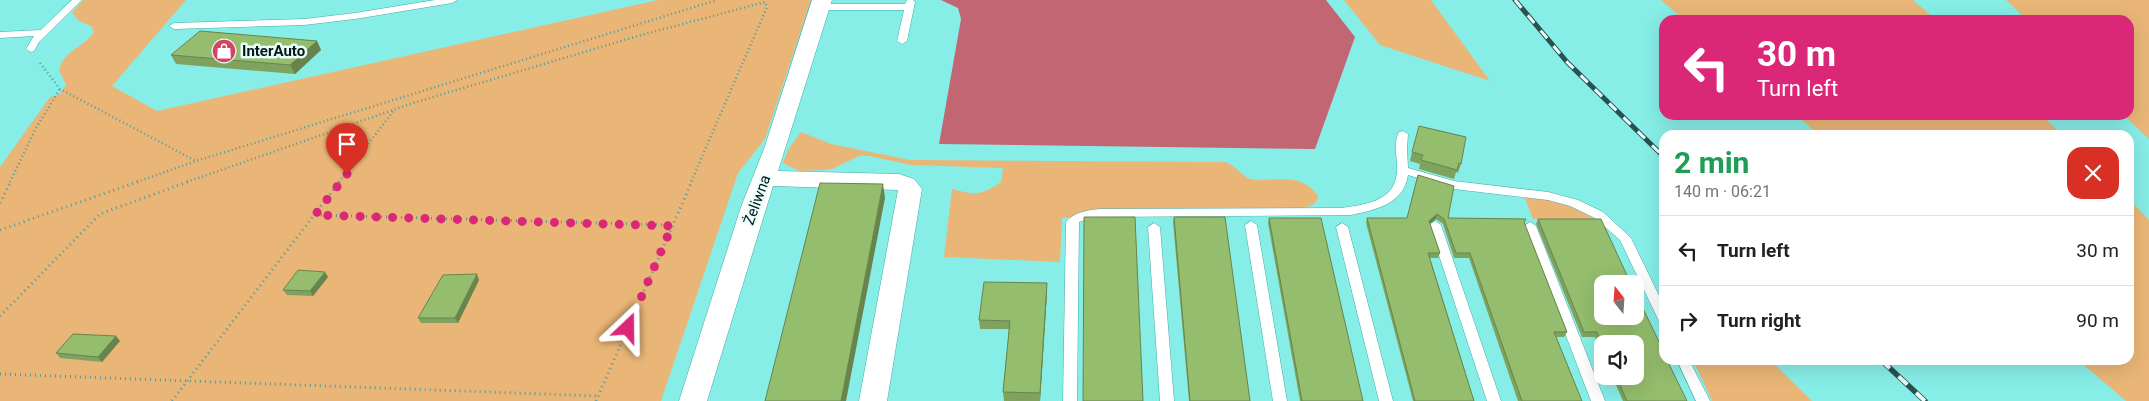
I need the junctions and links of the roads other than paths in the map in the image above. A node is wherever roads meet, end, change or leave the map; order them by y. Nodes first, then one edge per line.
1 (76, 0) edge
2 (452, 0) edge
3 (821, 4) edge
4 (909, 4) edge
5 (174, 26) dead end
6 (44, 33) junction
7 (0, 35) edge
8 (902, 41) dead end
9 (31, 49) road end
10 (1403, 134) dead end
11 (1403, 170) junction
12 (764, 178) junction
13 (1435, 225) edge
14 (1154, 226) dead end
15 (1250, 226) dead end
16 (1530, 226) dead end
17 (1342, 227) dead end
18 (1659, 309) edge
19 (1685, 365) edge
20 (693, 401) edge
21 (873, 401) edge
22 (1070, 401) edge
23 (1167, 401) edge
24 (1280, 401) edge
25 (1386, 401) edge
26 (1494, 401) edge
27 (1598, 401) edge
28 (1703, 401) edge

1 - 6 lane
2 - 5 lane
3 - 4 lane
3 - 12 street, Żeliwna
4 - 8 lane
6 - 7 lane
6 - 9 lane
10 - 11 lane
11 - 18 lane
11 - 22 lane
12 - 20 street, Żeliwna
12 - 21 street
13 - 26 lane
14 - 23 lane
15 - 24 lane
16 - 27 lane
17 - 25 lane
19 - 28 lane

